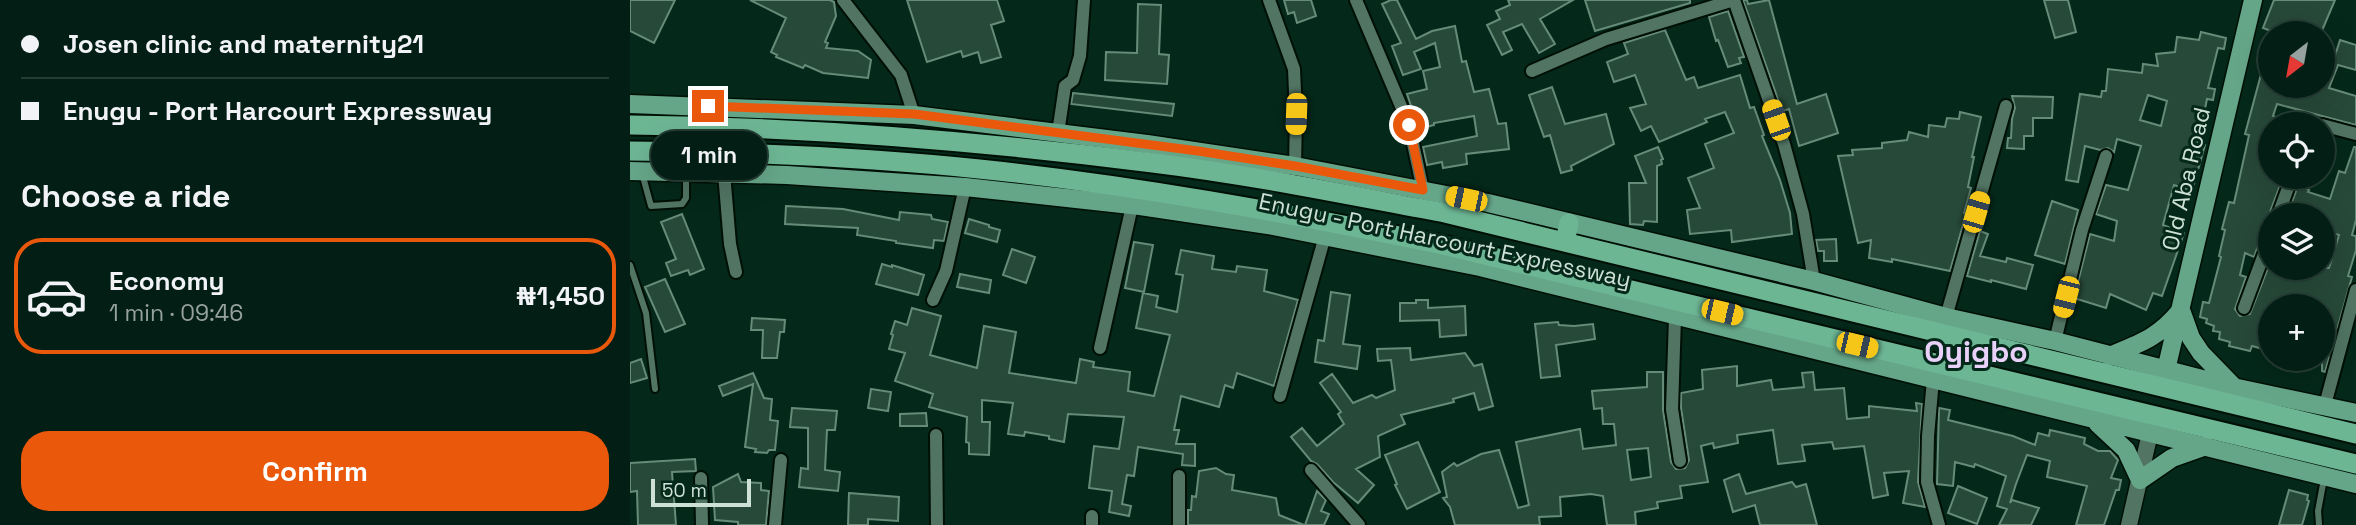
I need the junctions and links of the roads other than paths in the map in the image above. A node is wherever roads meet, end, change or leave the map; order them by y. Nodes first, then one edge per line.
1 (843, 0) edge
2 (1084, 0) edge
3 (1269, 0) edge
4 (1356, 0) edge
5 (1734, 0) edge
6 (2253, 0) edge
7 (1532, 71) dead end
8 (630, 104) edge
9 (2006, 106) dead end
10 (914, 114) junction
11 (630, 125) edge
12 (2335, 129) edge
13 (1058, 132) junction
14 (2356, 134) edge
15 (982, 144) junction
16 (630, 152) edge
17 (2106, 156) dead end
18 (1295, 166) junction
19 (979, 169) junction
20 (636, 171) edge
21 (686, 171) junction
22 (724, 173) junction
23 (965, 187) junction
24 (1423, 190) junction
25 (1132, 206) junction
26 (1567, 233) junction
27 (1325, 236) junction
28 (630, 265) edge
29 (2258, 270) edge
30 (736, 272) dead end
31 (1814, 281) junction
32 (2356, 290) edge
33 (933, 300) dead end
34 (2244, 308) dead end
35 (2180, 310) junction
36 (1675, 317) junction
37 (1946, 317) junction
38 (2055, 341) junction
39 (1100, 348) dead end
40 (2109, 356) junction
41 (2166, 370) junction
42 (1933, 379) junction
43 (2233, 387) junction
44 (654, 389) dead end
45 (1280, 396) dead end
46 (2325, 405) junction
47 (2356, 413) edge
48 (2093, 419) junction
49 (2150, 433) junction
50 (2356, 434) edge
51 (936, 435) dead end
52 (2206, 446) junction
53 (781, 460) dead end
54 (1680, 461) dead end
55 (2356, 464) edge
56 (1311, 470) dead end
57 (2324, 475) junction
58 (1180, 476) dead end
59 (701, 478) dead end
60 (2140, 480) junction
61 (2356, 484) edge
62 (702, 525) edge
63 (775, 525) edge
64 (937, 525) edge
65 (1179, 525) edge
66 (1359, 525) edge
67 (1939, 525) edge
68 (2129, 525) edge
69 (2319, 525) edge

1 - 10 street
2 - 13 street
3 - 18 street
4 - 24 street
5 - 7 street
5 - 31 street
6 - 35 main road, Old Aba Road
8 - 10 main road, Enugu - Port Harcourt Expressway
9 - 37 street
10 - 13 main road, Enugu - Port Harcourt Expressway
11 - 15 highway, Enugu - Port Harcourt Expressway
12 - 14 street
13 - 18 main road, Enugu - Port Harcourt Expressway
15 - 19 highway
15 - 26 highway, Enugu - Port Harcourt Expressway
16 - 19 highway, Enugu - Port Harcourt Expressway
17 - 38 street
18 - 24 main road, Enugu - Port Harcourt Expressway
19 - 55 highway, Enugu - Port Harcourt Expressway
20 - 21 main road, Enugu - Port Harcourt Expressway
20 - 21 lane
21 - 22 main road, Enugu - Port Harcourt Expressway
22 - 23 main road, Enugu - Port Harcourt Expressway
22 - 30 street
23 - 25 main road, Enugu - Port Harcourt Expressway
23 - 33 street
24 - 26 main road, Enugu - Port Harcourt Expressway
25 - 27 main road, Enugu - Port Harcourt Expressway
25 - 39 street
26 - 31 main road, Enugu - Port Harcourt Expressway
26 - 50 highway, Enugu - Port Harcourt Expressway
27 - 36 main road, Enugu - Port Harcourt Expressway
27 - 45 street
28 - 44 lane
29 - 34 street
31 - 37 main road, Enugu - Port Harcourt Expressway
32 - 46 street
35 - 40 main road
35 - 41 main road, Old Aba Road
35 - 43 main road
36 - 42 main road, Enugu - Port Harcourt Expressway
36 - 54 street
37 - 38 main road, Enugu - Port Harcourt Expressway
38 - 40 main road, Enugu - Port Harcourt Expressway
40 - 41 main road, Enugu - Port Harcourt Expressway
41 - 43 main road, Enugu - Port Harcourt Expressway
42 - 48 main road, Enugu - Port Harcourt Expressway
42 - 67 street
43 - 46 main road, Enugu - Port Harcourt Expressway
46 - 47 main road, Enugu - Port Harcourt Expressway
48 - 49 main road, Enugu - Port Harcourt Expressway
48 - 60 main road
49 - 52 main road, Enugu - Port Harcourt Expressway
49 - 60 street
51 - 64 street
52 - 57 main road, Enugu - Port Harcourt Expressway
52 - 60 main road
53 - 63 street
56 - 66 street
57 - 61 main road, Enugu - Port Harcourt Expressway
57 - 69 lane
58 - 65 street
59 - 62 street
60 - 68 street

